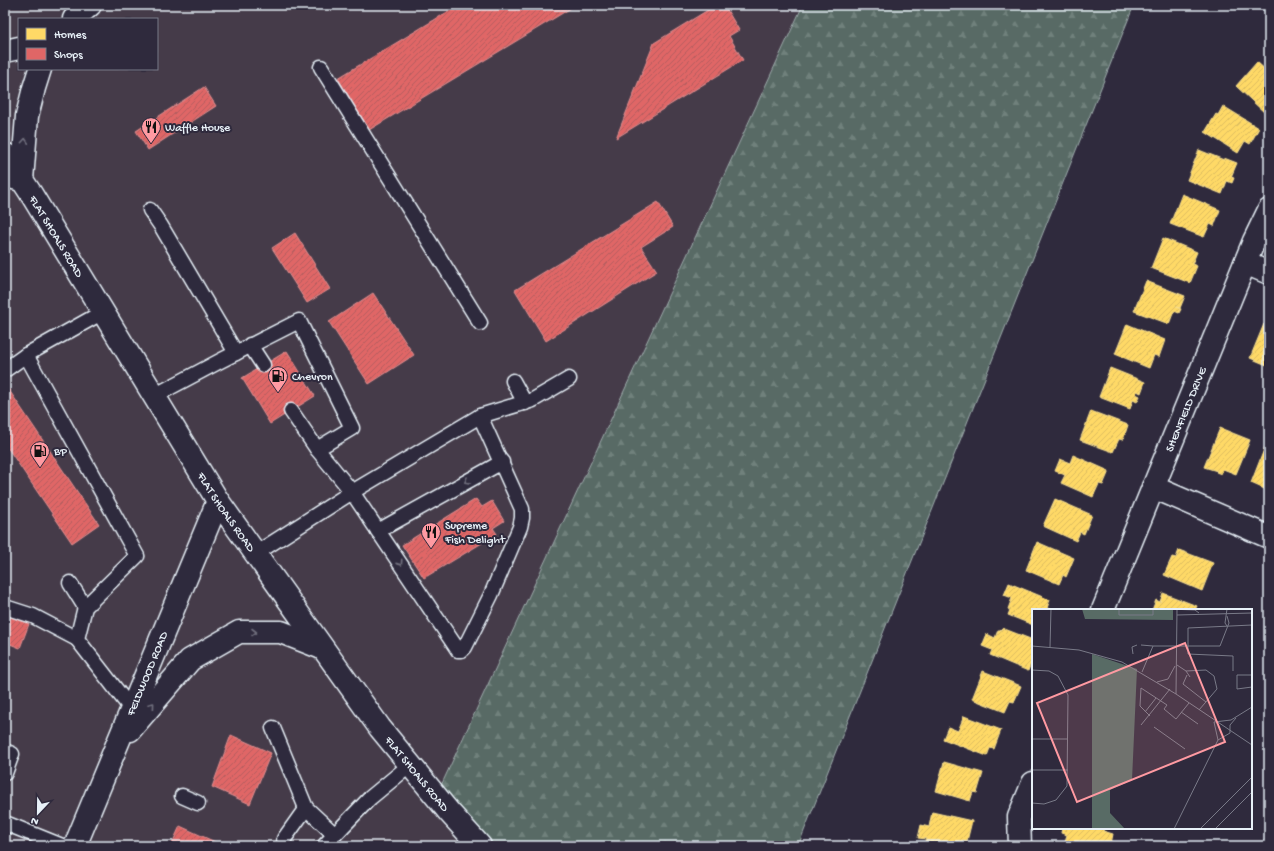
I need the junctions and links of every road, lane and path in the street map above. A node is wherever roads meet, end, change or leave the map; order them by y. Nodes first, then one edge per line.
1 (90, 5) edge
2 (75, 18) edge
3 (18, 48) edge
4 (5, 51) edge
5 (321, 67) dead end
6 (40, 70) edge
7 (5, 154) edge
8 (13, 178) edge
9 (150, 210) dead end
10 (1269, 210) edge
11 (1245, 263) junction
12 (1269, 273) edge
13 (103, 312) junction
14 (480, 323) dead end
15 (250, 345) junction
16 (236, 353) junction
17 (26, 355) junction
18 (263, 365) dead end
19 (5, 370) edge
20 (569, 379) dead end
21 (513, 381) dead end
22 (154, 396) junction
23 (525, 403) junction
24 (291, 411) dead end
25 (480, 416) junction
26 (317, 449) junction
27 (502, 462) junction
28 (1153, 487) junction
29 (352, 492) junction
30 (218, 501) junction
31 (378, 530) junction
32 (1269, 538) edge
33 (255, 554) junction
34 (70, 583) dead end
35 (5, 607) edge
36 (85, 607) junction
37 (1103, 609) edge
38 (76, 640) junction
39 (322, 648) junction
40 (132, 710) junction
41 (273, 728) dead end
42 (117, 745) junction
43 (5, 751) edge
44 (410, 765) junction
45 (5, 773) edge
46 (1032, 785) edge
47 (182, 796) dead end
48 (198, 803) dead end
49 (306, 808) junction
50 (5, 823) edge
51 (334, 834) junction
52 (284, 839) dead end
53 (62, 846) edge
54 (75, 846) edge
55 (324, 846) edge
56 (480, 846) edge
57 (1020, 846) edge

1 - 2 main road
3 - 4 main road
5 - 14 lane
8 -> 6 main road
7 - 8 main road, FLAT SHOALS ROAD
8 - 13 main road, FLAT SHOALS ROAD
9 - 16 lane
10 - 11 main road, SHENFIELD DRIVE
11 - 12 main road
11 - 28 main road, SHENFIELD DRIVE
13 - 17 lane
13 - 22 main road, FLAT SHOALS ROAD
15 - 16 lane
15 - 18 lane
15 - 26 lane
16 - 22 lane
17 - 19 lane
17 - 36 lane
20 - 23 lane
21 - 23 lane
22 - 30 main road, FLAT SHOALS ROAD
23 - 25 lane
24 - 26 lane
25 - 27 lane
25 - 29 lane
26 - 29 lane
27 -> 31 lane
31 -> 27 lane
28 - 32 main road
28 - 37 main road, SHENFIELD DRIVE
29 - 31 lane
29 - 33 lane
30 - 33 main road, FLAT SHOALS ROAD
30 - 40 main road, FELDWOOD ROAD
33 - 39 main road, FLAT SHOALS ROAD
34 - 36 lane
35 - 38 lane
36 - 38 lane
38 - 40 lane
42 -> 39 main road
39 - 44 main road, FLAT SHOALS ROAD
40 - 42 main road, FELDWOOD ROAD
41 - 49 lane
42 - 54 main road, FELDWOOD ROAD
43 - 45 lane
44 - 51 lane
44 - 56 main road, FLAT SHOALS ROAD
46 - 57 main road
47 - 48 lane
49 - 51 lane
49 - 52 lane
50 - 53 lane
51 - 55 lane

